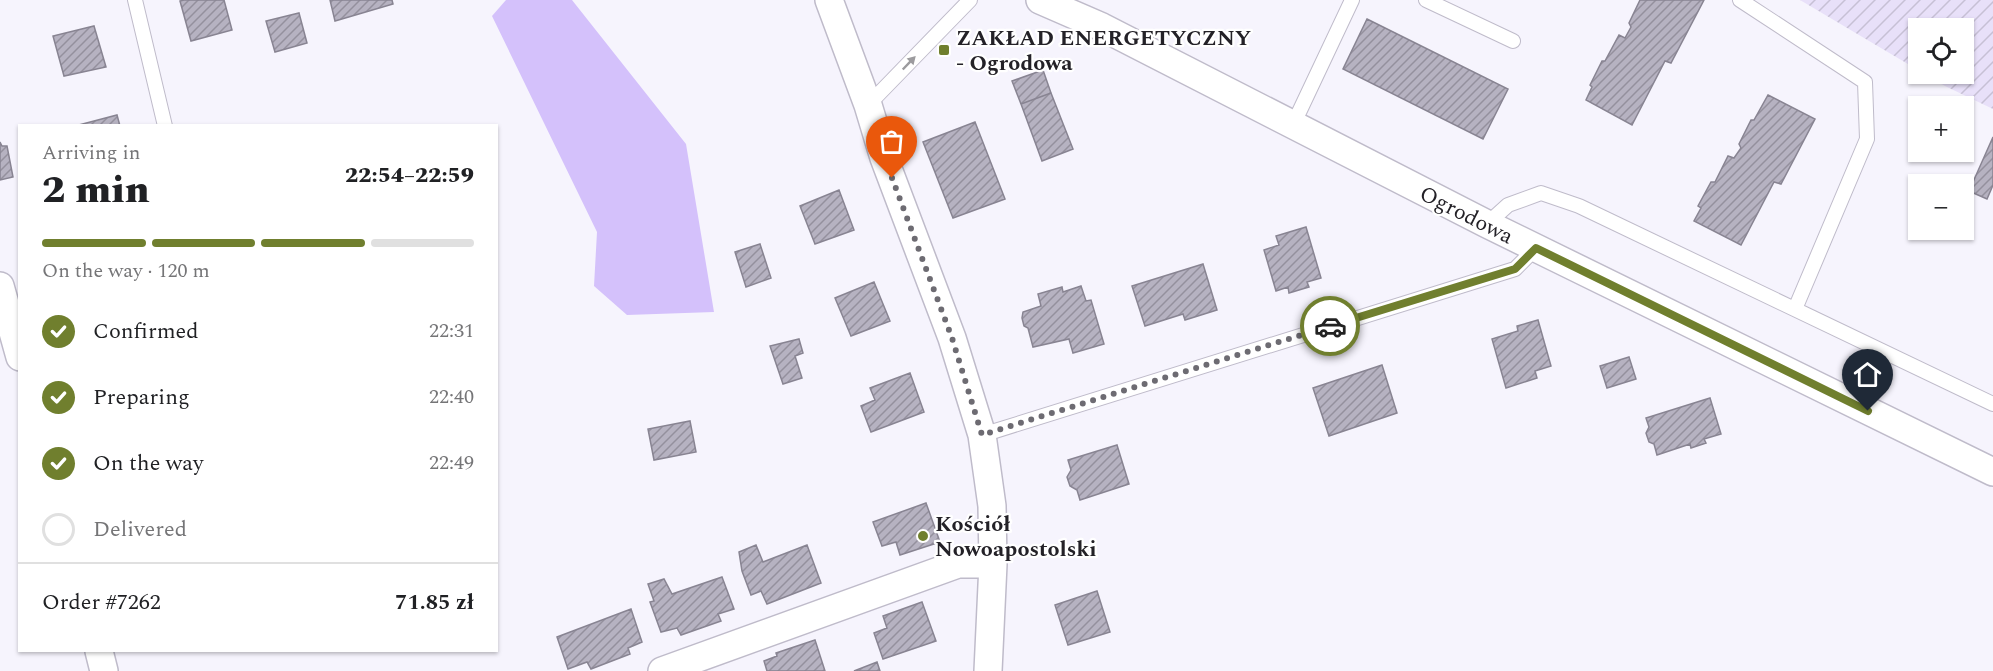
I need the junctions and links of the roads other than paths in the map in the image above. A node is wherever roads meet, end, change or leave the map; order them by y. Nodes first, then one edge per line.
1 (135, 0) edge
2 (829, 0) edge
3 (970, 0) edge
4 (1040, 0) edge
5 (1352, 0) edge
6 (1426, 0) edge
7 (1740, 0) edge
8 (1513, 41) dead end
9 (868, 105) junction
10 (165, 124) edge
11 (1293, 125) junction
12 (1487, 224) junction
13 (1536, 248) junction
14 (0, 286) edge
15 (1795, 309) junction
16 (18, 350) edge
17 (1993, 404) edge
18 (982, 435) junction
19 (1993, 472) edge
20 (993, 564) junction
21 (99, 652) edge
22 (104, 671) edge
23 (662, 671) edge
24 (988, 671) edge

1 - 10 lane
2 - 9 street
9 -> 3 lane
4 - 11 street, Ogrodowa
5 - 11 lane
6 - 8 lane
7 - 15 lane
9 - 18 street
11 - 12 street, Ogrodowa
12 - 13 street, Ogrodowa
12 - 15 lane
13 - 18 lane
13 - 19 street, Ogrodowa
14 - 16 street
15 - 17 lane
18 - 20 street
20 - 23 street
20 - 24 street
21 - 22 street

